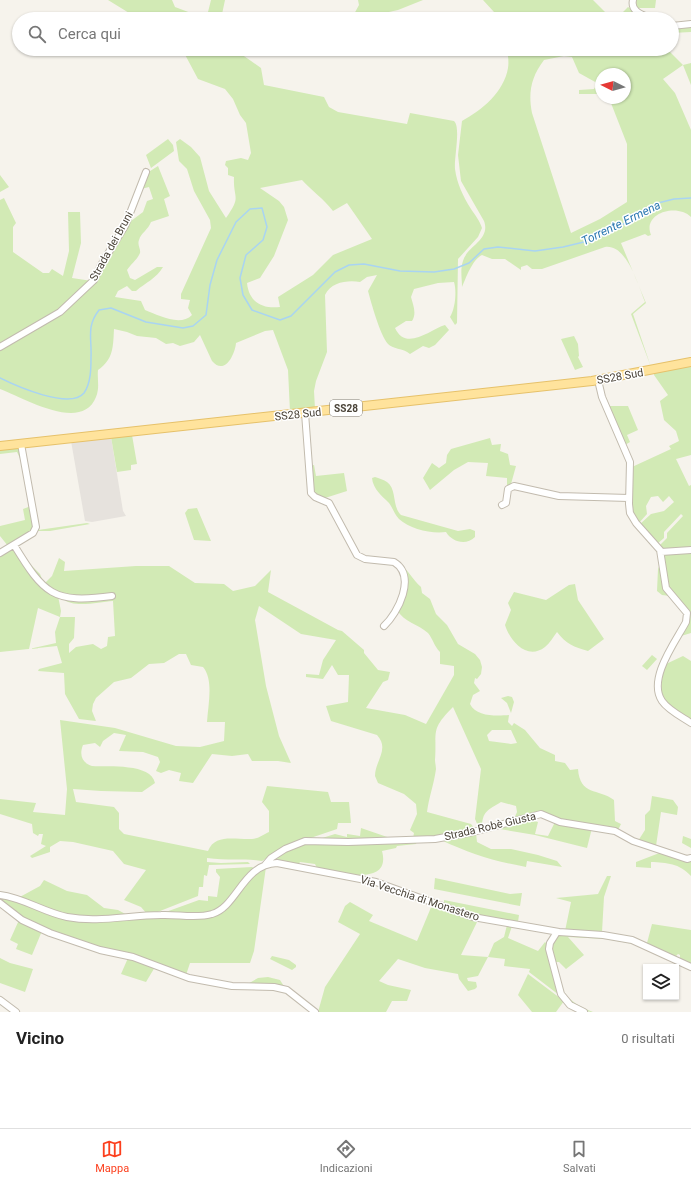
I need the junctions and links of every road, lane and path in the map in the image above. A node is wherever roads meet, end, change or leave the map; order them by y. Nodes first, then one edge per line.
1 (634, 0) edge
2 (639, 12) edge
3 (691, 24) edge
4 (679, 25) edge
5 (146, 172) dead end
6 (0, 347) edge
7 (691, 362) edge
8 (598, 380) junction
9 (305, 413) junction
10 (21, 444) junction
11 (0, 446) edge
12 (629, 498) junction
13 (502, 505) dead end
14 (14, 545) junction
15 (691, 550) edge
16 (661, 552) junction
17 (0, 553) edge
18 (112, 596) dead end
19 (384, 626) dead end
20 (691, 723) edge
21 (691, 858) edge
22 (265, 865) junction
23 (0, 895) edge
24 (0, 903) edge
25 (557, 932) junction
26 (691, 966) edge
27 (0, 1000) edge
28 (16, 1012) edge
29 (315, 1012) edge
30 (584, 1012) edge

1 - 2 street
3 - 4 street
5 - 6 street, Strada dei Bruni
7 - 8 main road, SS28 Sud / SS28
8 - 9 main road, SS28 Sud / SS28
8 - 12 street
9 - 10 main road, SS28 Sud / SS28
9 - 19 street
10 - 11 main road, SS28 Sud / SS28
10 - 14 street
12 - 13 street
12 - 16 street
14 - 17 street
14 - 18 street
15 - 16 street
16 - 20 street
21 - 22 street, Strada Robè Giusta
22 - 23 street
22 - 25 street, Via Vecchia di Monastero
24 - 29 street
25 - 26 street, Via Vecchia di Monastero
25 - 30 street
27 - 28 street

